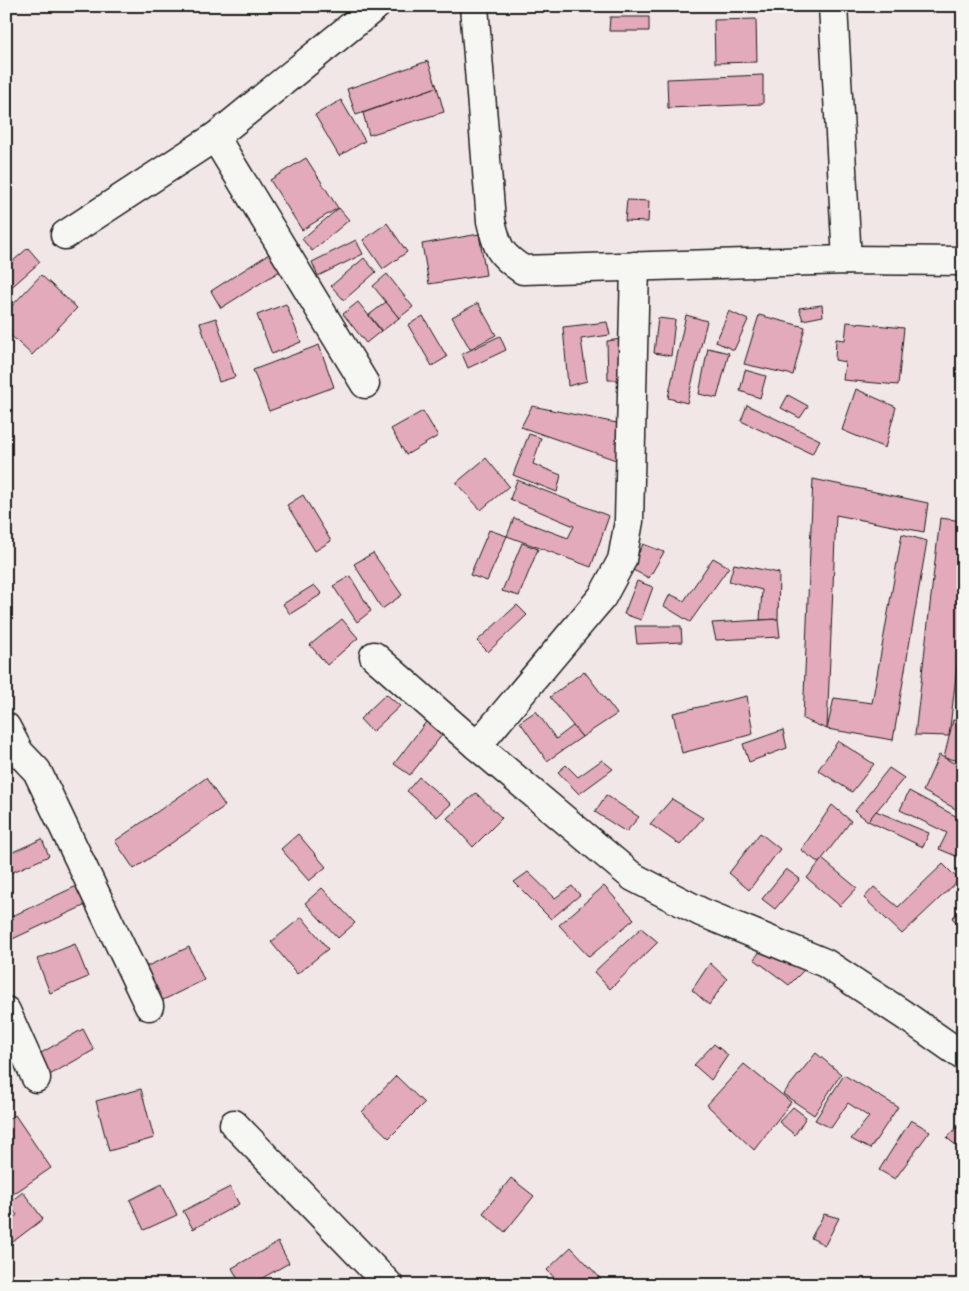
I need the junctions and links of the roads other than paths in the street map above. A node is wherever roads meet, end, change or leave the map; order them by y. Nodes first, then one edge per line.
1 (376, 6) edge
2 (474, 6) edge
3 (834, 6) edge
4 (215, 137) junction
5 (65, 235) dead end
6 (847, 260) junction
7 (963, 261) edge
8 (635, 266) junction
9 (365, 384) dead end
10 (374, 656) dead end
11 (6, 727) edge
12 (477, 746) junction
13 (13, 751) edge
14 (148, 1006) dead end
15 (6, 1011) edge
16 (963, 1056) edge
17 (36, 1078) dead end
18 (234, 1124) dead end
19 (389, 1285) edge

1 - 4 street
2 - 8 street
3 - 6 street
4 - 5 street
4 - 9 street
6 - 7 street
6 - 8 street
8 - 12 street
10 - 12 street
11 - 13 street
12 - 16 street
13 - 14 street
15 - 17 street
18 - 19 street

